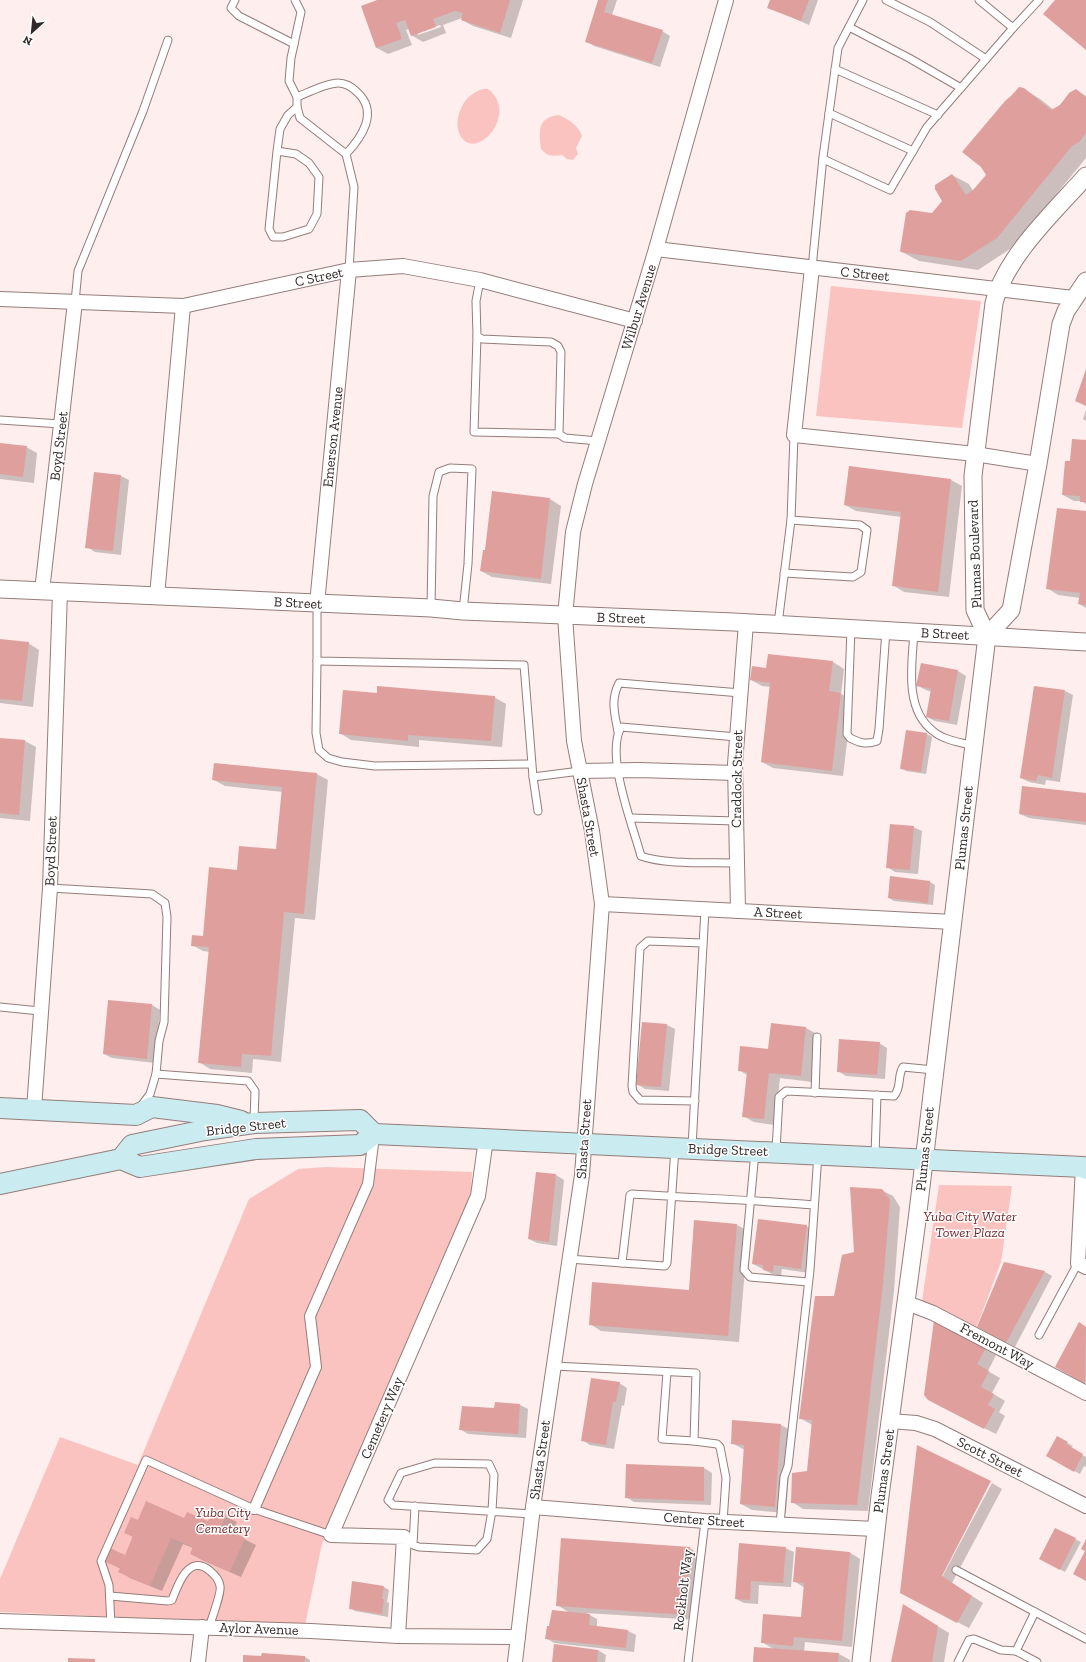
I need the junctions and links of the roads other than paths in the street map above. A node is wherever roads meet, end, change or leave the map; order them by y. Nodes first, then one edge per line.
1 (235, 0) edge
2 (296, 0) edge
3 (726, 0) edge
4 (863, 0) edge
5 (886, 0) edge
6 (980, 0) edge
7 (1039, 0) edge
8 (849, 28) junction
9 (1013, 28) junction
10 (168, 40) dead end
11 (294, 44) junction
12 (986, 59) junction
13 (835, 70) junction
14 (961, 88) junction
15 (297, 97) junction
16 (297, 107) junction
17 (829, 113) junction
18 (938, 115) junction
19 (276, 151) junction
20 (913, 151) junction
21 (346, 154) junction
22 (823, 159) junction
23 (1086, 176) edge
24 (656, 250) junction
25 (812, 268) junction
26 (349, 270) junction
27 (480, 280) junction
28 (1086, 281) edge
29 (997, 289) junction
30 (1073, 298) junction
31 (0, 299) edge
32 (75, 302) junction
33 (183, 306) junction
34 (635, 321) junction
35 (477, 336) junction
36 (0, 420) edge
37 (61, 424) junction
38 (559, 434) junction
39 (794, 435) junction
40 (598, 442) junction
41 (975, 454) junction
42 (1038, 464) junction
43 (791, 520) junction
44 (784, 573) junction
45 (0, 588) edge
46 (42, 591) junction
47 (60, 592) junction
48 (157, 596) junction
49 (317, 604) junction
50 (431, 608) junction
51 (463, 611) junction
52 (565, 616) junction
53 (746, 623) junction
54 (778, 624) junction
55 (851, 629) junction
56 (886, 630) junction
57 (914, 632) junction
58 (987, 636) junction
59 (1086, 642) edge
60 (316, 661) junction
61 (740, 693) junction
62 (618, 732) junction
63 (737, 737) junction
64 (973, 746) junction
65 (531, 764) junction
66 (580, 770) junction
67 (617, 770) junction
68 (735, 773) junction
69 (533, 777) junction
70 (538, 811) dead end
71 (630, 818) junction
72 (736, 821) junction
73 (737, 863) junction
74 (50, 888) junction
75 (602, 904) junction
76 (705, 909) junction
77 (738, 911) junction
78 (953, 922) junction
79 (703, 943) junction
80 (0, 1007) edge
81 (40, 1011) junction
82 (817, 1037) dead end
83 (934, 1070) junction
84 (156, 1074) junction
85 (814, 1093) junction
86 (877, 1095) junction
87 (695, 1101) junction
88 (0, 1108) edge
89 (34, 1110) junction
90 (136, 1114) junction
91 (254, 1123) junction
92 (374, 1134) junction
93 (486, 1139) junction
94 (584, 1144) junction
95 (684, 1149) junction
96 (755, 1152) junction
97 (776, 1152) junction
98 (818, 1154) junction
99 (875, 1156) junction
100 (121, 1159) junction
101 (924, 1159) junction
102 (1085, 1166) edge
103 (0, 1184) edge
104 (671, 1196) junction
105 (751, 1200) junction
106 (814, 1205) junction
107 (569, 1259) junction
108 (622, 1263) junction
109 (1082, 1265) edge
110 (808, 1282) junction
111 (905, 1304) junction
112 (1039, 1335) dead end
113 (554, 1366) junction
114 (667, 1372) junction
115 (1086, 1393) edge
116 (890, 1421) junction
117 (694, 1442) junction
118 (415, 1506) junction
119 (1086, 1506) edge
120 (254, 1509) junction
121 (533, 1510) junction
122 (492, 1511) junction
123 (705, 1521) junction
124 (723, 1522) junction
125 (780, 1525) junction
126 (876, 1529) junction
127 (331, 1535) junction
128 (956, 1570) dead end
129 (110, 1596) junction
130 (1035, 1612) junction
131 (0, 1621) edge
132 (111, 1625) junction
133 (205, 1628) junction
134 (398, 1636) junction
135 (518, 1637) junction
136 (1086, 1639) edge
137 (1016, 1651) junction
138 (198, 1662) edge
139 (515, 1662) edge
140 (688, 1662) edge
141 (861, 1662) edge
142 (958, 1662) edge
143 (1037, 1662) edge

1 - 11 lane
2 - 11 lane
3 - 24 street, Wilbur Avenue
4 - 8 lane
5 - 12 lane
6 - 9 lane
7 - 9 lane
8 - 13 lane
8 - 14 lane
9 - 12 lane
10 - 32 lane
11 - 15 lane
12 - 14 lane
13 - 17 lane
13 - 18 lane
14 - 18 lane
15 - 16 lane
15 - 21 lane
16 - 19 lane
16 - 21 lane
17 - 20 lane
17 - 22 lane
18 - 20 lane
19 - 19 lane
20 - 22 lane
21 - 26 lane
22 - 25 lane
23 - 29 street, Plumas Boulevard
24 - 25 street, C Street
24 - 34 street, Wilbur Avenue
25 - 29 street, C Street
25 - 39 street
26 - 27 street, C Street
26 - 33 street, C Street
26 - 49 street, Emerson Avenue
27 - 34 street, C Street
27 - 35 lane
28 - 30 street, Plumas Boulevard
29 - 30 street, C Street
29 - 41 street, Plumas Boulevard
30 - 42 street, Plumas Boulevard
31 - 32 street, C Street
32 - 33 street, C Street
32 - 37 street, Boyd Street
33 - 48 street
34 - 40 street, Wilbur Avenue
35 - 38 lane
35 - 38 lane
36 - 37 lane
37 - 46 street, Boyd Street
38 - 40 lane
39 - 41 street
39 - 43 lane
40 - 52 street, Wilbur Avenue
41 - 42 street
41 - 58 street, Plumas Boulevard
42 - 58 street, Plumas Boulevard
43 - 44 lane
43 - 44 lane
44 - 54 lane
45 - 46 street, B Street
46 - 47 street, B Street
47 - 48 street, B Street
47 - 74 street, Boyd Street
48 - 49 street, B Street
49 - 50 street, B Street
49 - 60 lane
50 - 51 street, B Street
50 - 51 lane
51 - 52 street, B Street
52 - 53 street, B Street
52 - 66 street, Shasta Street
53 - 54 street, B Street
53 - 61 street, Craddock Street
54 - 55 street, B Street
55 - 56 street, B Street
55 - 56 lane
56 - 57 street, B Street
57 - 58 street, B Street
57 - 64 lane
58 - 59 street, B Street
58 - 64 street, Plumas Street
60 - 65 lane
60 - 65 lane
61 - 62 lane
61 - 63 street, Craddock Street
62 - 63 lane
62 - 67 lane
63 - 68 street, Craddock Street
64 - 78 street, Plumas Street
65 - 69 lane
66 - 67 street
66 - 69 lane
66 - 75 street, Shasta Street
67 - 68 street
67 - 71 lane
68 - 72 street, Craddock Street
69 - 70 lane
71 - 72 lane
71 - 73 lane
72 - 73 street, Craddock Street
73 - 77 street, Craddock Street
74 - 81 street, Boyd Street
74 - 84 lane
75 - 76 street, A Street
75 - 94 street, Shasta Street
76 - 77 street, A Street
76 - 79 lane
77 - 78 street, A Street
78 - 83 street, Plumas Street
79 - 87 lane
79 - 87 lane
80 - 81 lane
81 - 89 street, Boyd Street
82 - 85 lane
83 - 86 lane
83 - 101 street, Plumas Street
84 - 90 lane
84 - 91 lane
85 - 86 lane
85 - 97 lane
86 - 99 lane
87 - 95 lane
88 - 89 main road
89 - 90 main road
90 - 91 main road
91 - 92 main road, Bridge Street
91 - 100 main road, Bridge Street
92 - 93 main road, Bridge Street
92 - 100 main road, Bridge Street
92 - 120 street
93 - 94 main road, Bridge Street
93 - 127 street, Cemetery Way
94 - 95 main road, Bridge Street
94 - 107 street, Shasta Street
95 - 96 main road, Bridge Street
95 - 104 lane
96 - 97 main road, Bridge Street
96 - 105 lane
97 - 98 main road, Bridge Street
98 - 99 main road, Bridge Street
98 - 106 lane
99 - 101 main road, Bridge Street
100 - 103 main road
101 - 102 main road, Bridge Street
101 - 111 street, Plumas Street
102 - 109 street
104 - 105 lane
104 - 108 lane
104 - 108 lane
105 - 106 lane
105 - 110 lane
106 - 110 lane
107 - 108 lane
107 - 113 street, Shasta Street
109 - 112 lane
110 - 125 lane
111 - 115 street, Fremont Way
111 - 116 street, Plumas Street
113 - 114 lane
113 - 121 street, Shasta Street
114 - 117 lane
114 - 117 lane
116 - 119 street, Scott Street
116 - 126 street, Plumas Street
117 - 124 lane
118 - 122 lane
118 - 122 lane
118 - 122 lane
120 - 127 lane
120 - 129 lane
121 - 122 lane
121 - 123 street, Center Street
121 - 135 street, Shasta Street
123 - 124 street, Center Street
123 - 140 lane, Rockholt Way
124 - 125 street, Center Street
125 - 126 street, Center Street
126 - 141 street, Plumas Street
127 - 134 street
128 - 130 lane
129 - 132 lane
129 - 133 lane
130 - 136 lane
130 - 137 lane
131 - 132 street, Aylor Avenue
132 - 133 street, Aylor Avenue
133 - 134 street, Aylor Avenue
133 - 138 street
134 - 135 street, Aylor Avenue
135 - 139 street, Shasta Street
137 - 142 lane
137 - 143 lane

